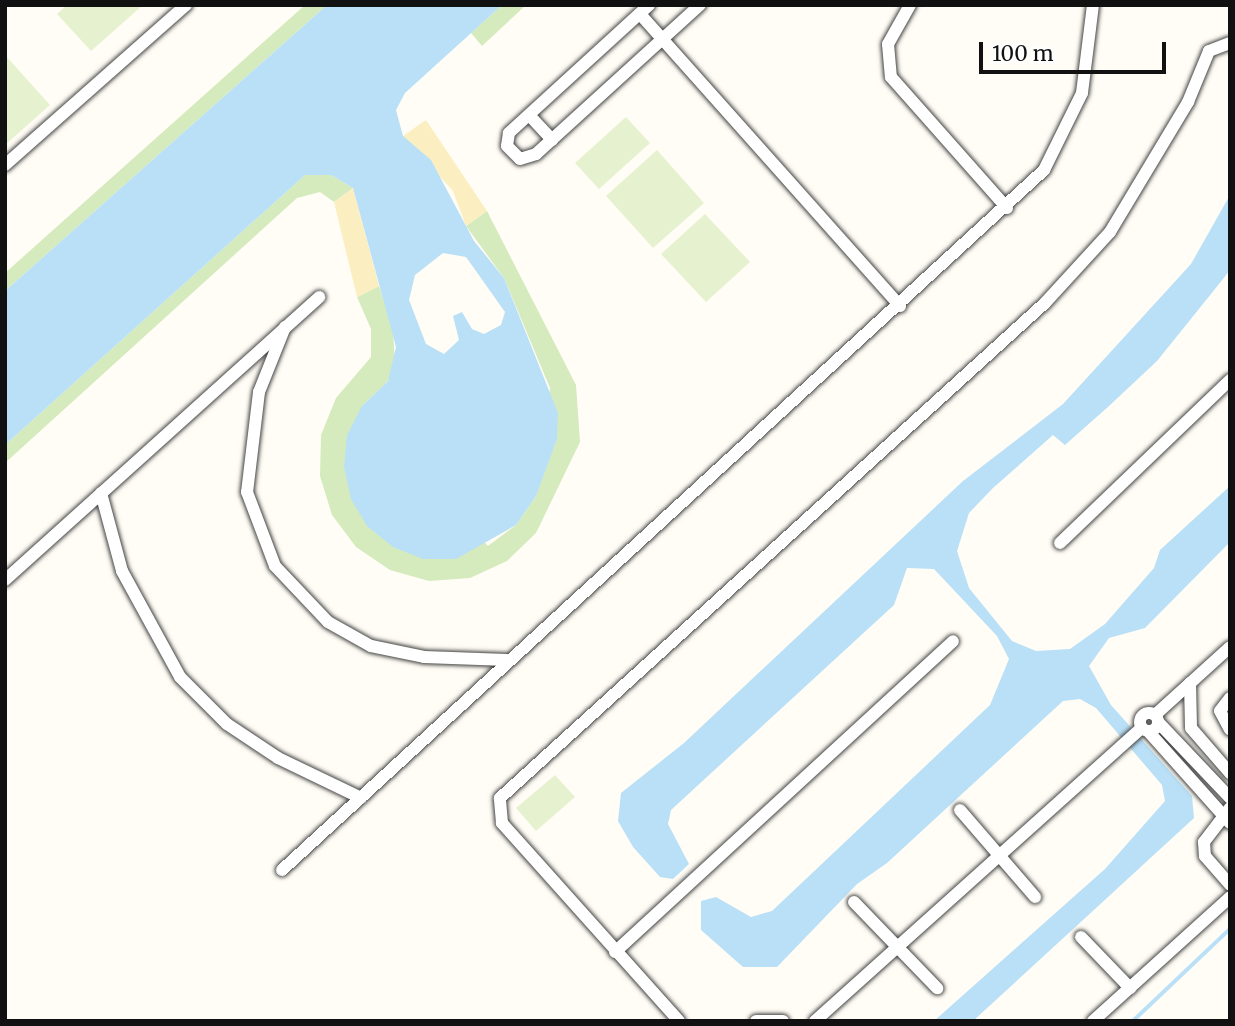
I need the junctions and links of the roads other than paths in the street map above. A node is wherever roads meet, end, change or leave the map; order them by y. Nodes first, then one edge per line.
1 (186, 5) edge
2 (701, 5) edge
3 (910, 5) edge
4 (1093, 5) edge
5 (645, 9) edge
6 (662, 40) junction
7 (1230, 43) edge
8 (529, 115) junction
9 (552, 140) junction
10 (5, 165) edge
11 (1007, 208) junction
12 (319, 297) dead end
13 (900, 306) junction
14 (285, 327) junction
15 (1230, 380) edge
16 (101, 493) junction
17 (1060, 543) dead end
18 (5, 580) edge
19 (953, 640) dead end
20 (1230, 647) edge
21 (507, 660) junction
22 (1190, 683) junction
23 (1230, 698) edge
24 (1149, 726) junction
25 (1230, 730) edge
26 (1230, 773) edge
27 (361, 798) junction
28 (1230, 798) edge
29 (960, 810) dead end
30 (1227, 815) edge
31 (1000, 855) junction
32 (282, 870) dead end
33 (1230, 885) edge
34 (1035, 897) dead end
35 (1230, 897) edge
36 (854, 902) dead end
37 (1081, 937) dead end
38 (898, 946) junction
39 (615, 952) junction
40 (937, 988) dead end
41 (1130, 988) junction
42 (679, 1021) edge
43 (756, 1021) edge
44 (783, 1021) edge
45 (815, 1021) edge
46 (1093, 1021) edge

1 - 10 street
2 - 6 street
3 - 11 street
4 - 11 street
5 - 6 street
5 - 8 street
6 - 9 street
6 - 13 street
7 - 39 street
8 - 9 street
8 - 9 street
11 - 13 street
12 - 14 street
13 - 21 street
14 - 16 street
14 - 21 street
15 - 17 street
16 - 18 street
16 - 27 street
19 - 39 street
20 - 22 street
21 - 27 street
22 - 24 street
22 - 26 street
23 - 25 street
24 - 28 street
24 - 30 street
24 - 31 street
27 - 32 street
29 - 31 street
30 - 33 street
31 - 34 street
31 - 38 street
35 - 41 street
36 - 38 street
37 - 41 street
38 - 40 street
38 - 45 street
39 - 42 street
41 - 46 street
43 - 44 street

